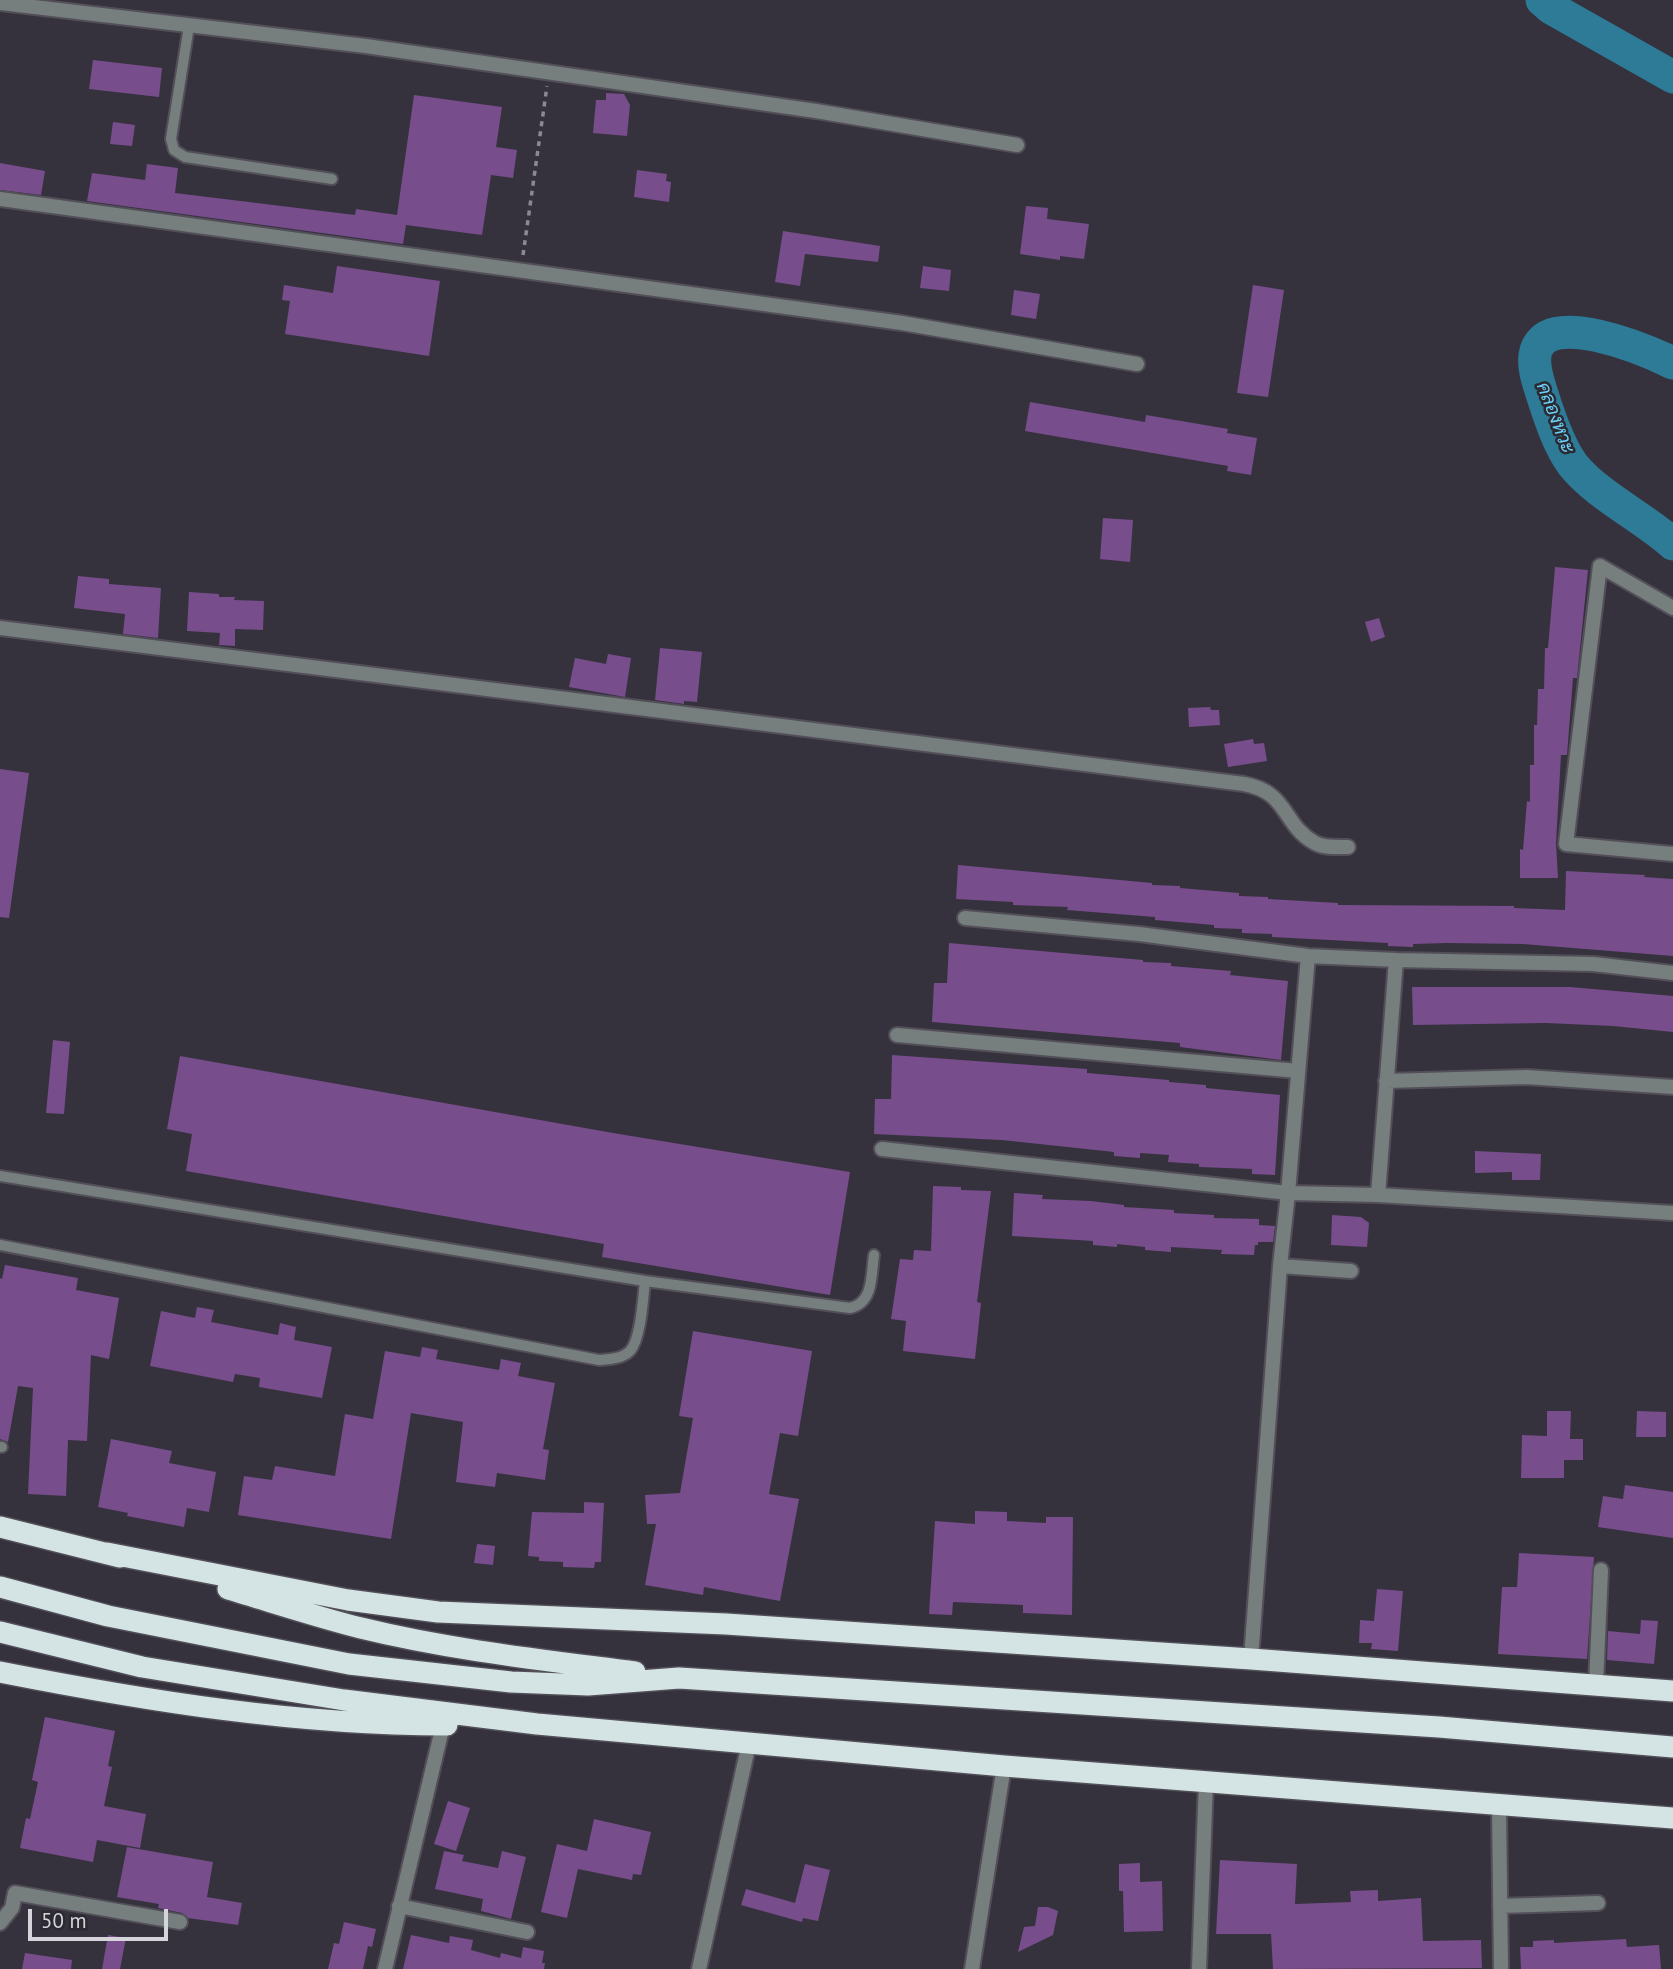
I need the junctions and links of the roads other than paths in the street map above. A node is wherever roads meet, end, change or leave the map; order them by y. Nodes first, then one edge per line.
1 (0, 3) edge
2 (188, 26) junction
3 (1017, 145) dead end
4 (332, 178) dead end
5 (0, 199) edge
6 (1137, 364) dead end
7 (1673, 608) edge
8 (0, 628) edge
9 (1348, 848) dead end
10 (1673, 853) edge
11 (965, 918) dead end
12 (1308, 956) junction
13 (1396, 960) junction
14 (1673, 973) edge
15 (897, 1035) dead end
16 (1298, 1071) junction
17 (1386, 1080) junction
18 (1673, 1087) edge
19 (882, 1149) dead end
20 (0, 1176) edge
21 (1288, 1193) junction
22 (1378, 1195) junction
23 (1673, 1213) edge
24 (0, 1245) edge
25 (874, 1255) dead end
26 (1280, 1266) junction
27 (1351, 1271) dead end
28 (645, 1281) junction
29 (0, 1527) edge
30 (107, 1553) junction
31 (1601, 1570) dead end
32 (0, 1587) edge
33 (0, 1632) edge
34 (1251, 1659) junction
35 (0, 1672) edge
36 (679, 1678) junction
37 (1596, 1684) junction
38 (1673, 1691) edge
39 (537, 1724) junction
40 (443, 1725) junction
41 (749, 1743) junction
42 (1673, 1747) edge
43 (1004, 1766) junction
44 (1206, 1781) junction
45 (1499, 1805) junction
46 (1673, 1818) edge
47 (1598, 1903) dead end
48 (399, 1906) junction
49 (1500, 1906) junction
50 (180, 1922) dead end
51 (0, 1923) edge
52 (527, 1932) dead end
53 (385, 1969) edge
54 (699, 1969) edge
55 (972, 1969) edge
56 (1199, 1969) edge
57 (1501, 1969) edge

1 - 2 street
2 - 3 street
2 - 4 lane
5 - 6 street
7 - 10 street
8 - 9 street
11 - 12 street
12 - 13 street
12 - 16 street
13 - 14 street
13 - 17 street
15 - 16 street
16 - 21 street
17 - 18 street
17 - 22 street
19 - 21 street
20 - 28 lane
21 - 22 street
21 - 26 street
22 - 23 street
24 - 28 lane
25 - 28 lane
26 - 27 street
26 - 34 street
29 - 30 highway
30 - 34 highway
30 - 36 highway
31 - 37 street
32 - 36 highway
33 - 39 highway
34 - 37 highway
35 - 40 highway
36 - 42 highway
37 - 38 highway
39 - 40 highway
39 - 41 highway
40 - 48 street
41 - 43 highway
41 - 54 street
43 - 44 highway
43 - 55 street
44 - 45 highway
44 - 56 street
45 - 46 highway
45 - 49 street
47 - 49 street
48 - 52 street
48 - 53 street
49 - 57 street
50 - 51 street

